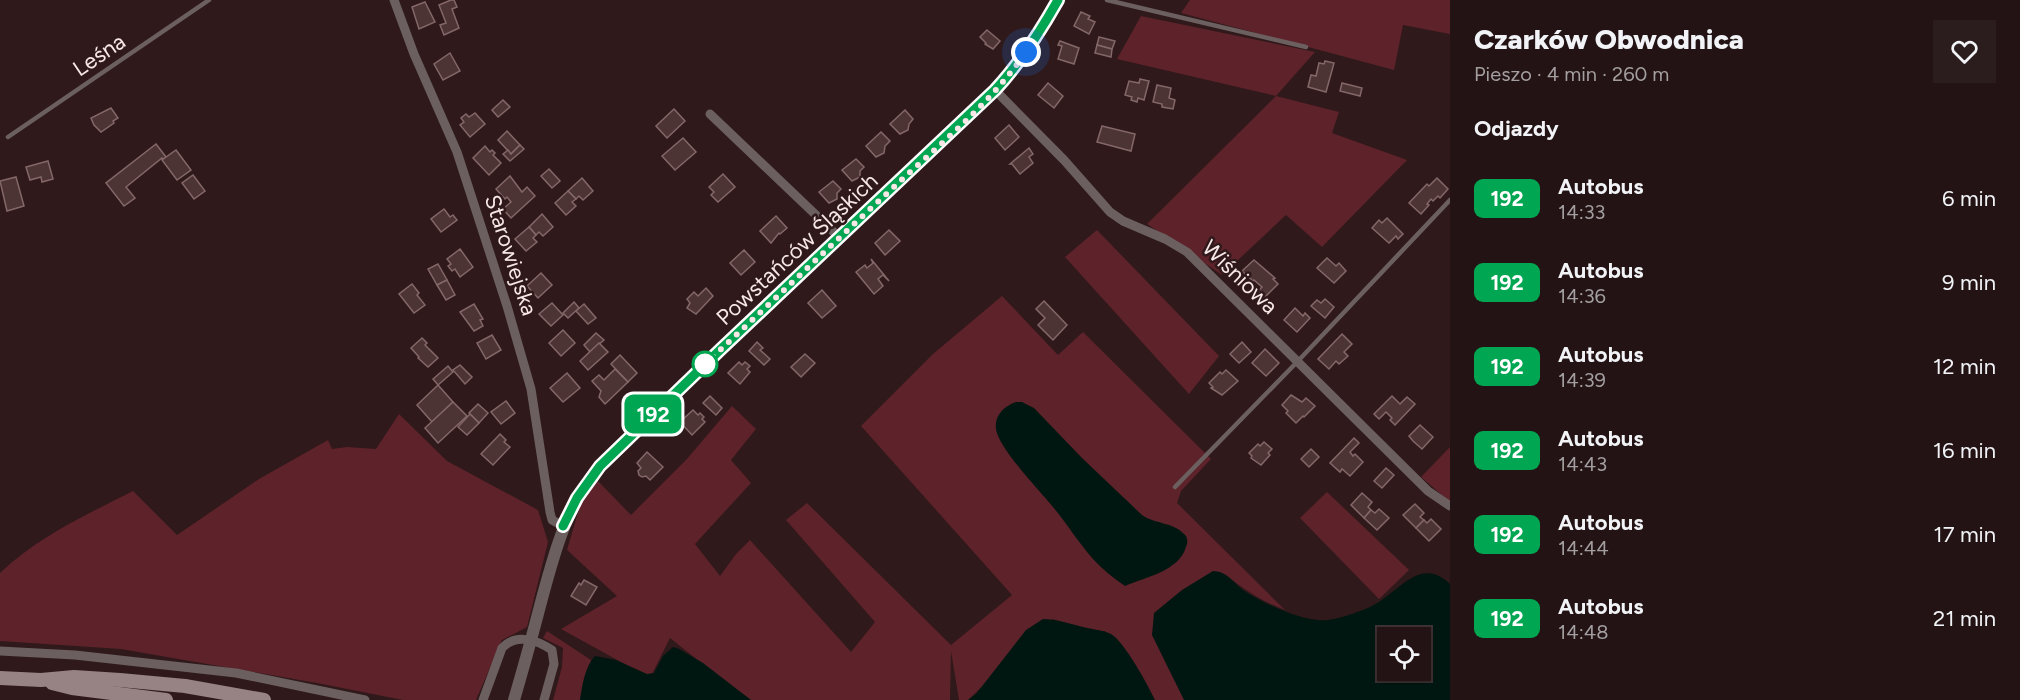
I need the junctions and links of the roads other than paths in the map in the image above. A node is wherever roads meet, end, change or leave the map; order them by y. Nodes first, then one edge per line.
1 (209, 0) edge
2 (394, 0) edge
3 (1058, 0) edge
4 (1107, 0) edge
5 (1305, 47) dead end
6 (995, 90) junction
7 (710, 114) dead end
8 (8, 137) dead end
9 (1450, 200) edge
10 (839, 237) junction
11 (1298, 361) junction
12 (1175, 487) dead end
13 (1450, 506) edge
14 (563, 526) junction
15 (531, 641) junction
16 (0, 651) edge
17 (0, 678) edge
18 (41, 680) junction
19 (166, 700) edge
20 (264, 700) edge
21 (365, 700) edge
22 (483, 700) edge
23 (514, 700) edge
24 (544, 700) edge

1 - 8 lane, Leśna
2 - 14 street, Starowiejska
3 - 6 street, Powstańców Śląskich
4 - 5 lane
6 - 10 street, Powstańców Śląskich
6 - 11 street, Wiśniowa
7 - 10 street
9 - 11 lane
10 - 14 street, Powstańców Śląskich
11 - 12 lane
11 - 13 street, Wiśniowa
14 - 15 street, Powstańców Śląskich
15 - 22 street
15 - 23 street, Powstańców Śląskich
15 - 24 street
16 - 21 street
17 - 18 main road
18 - 19 main road
18 - 20 main road

